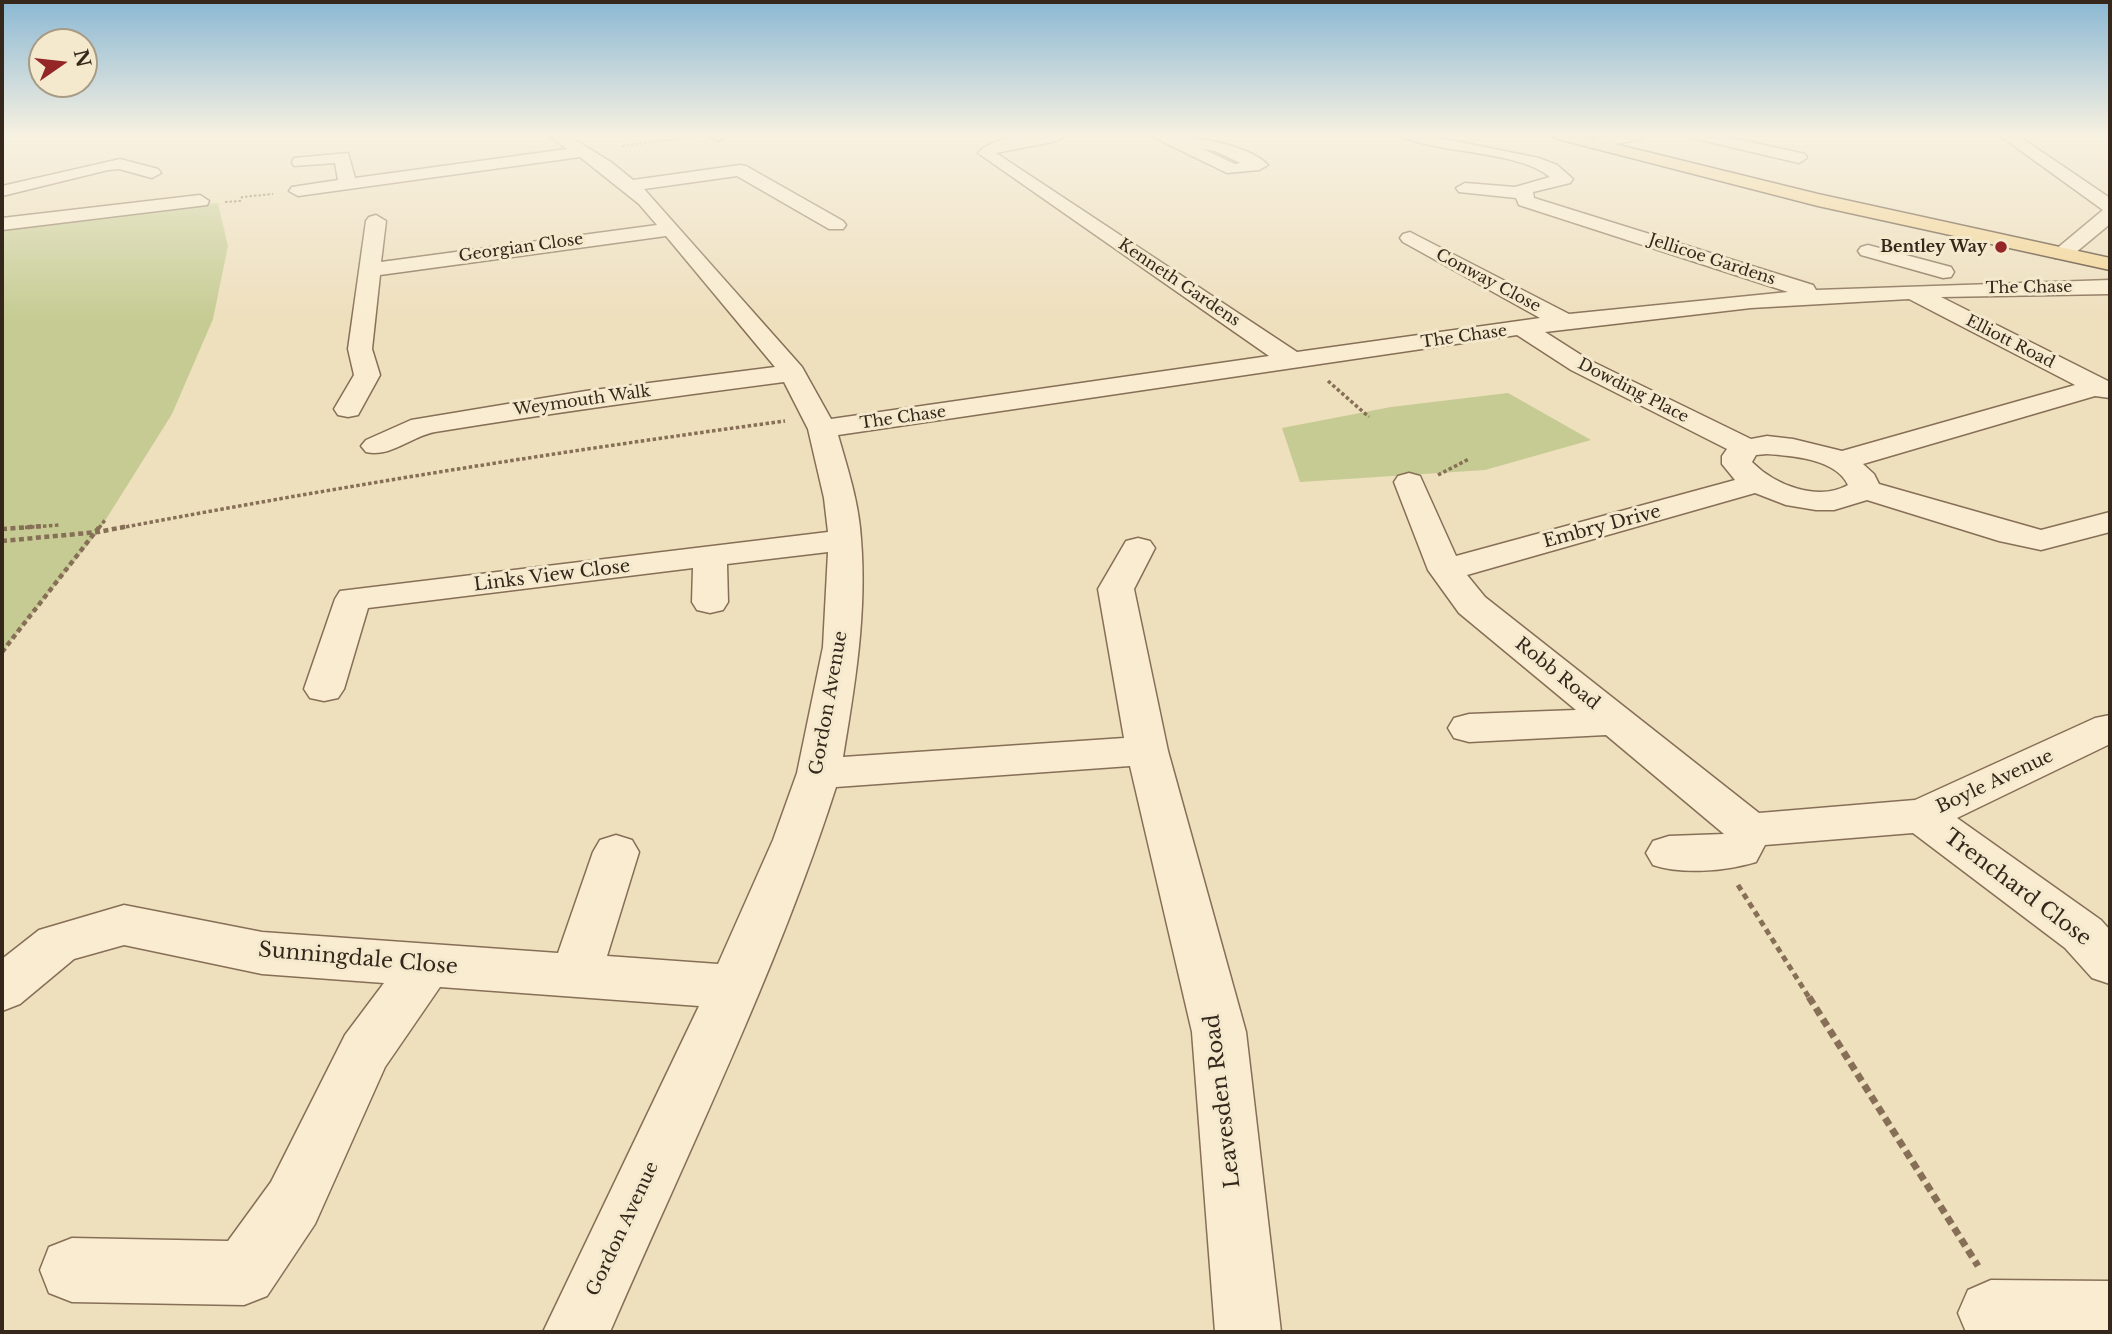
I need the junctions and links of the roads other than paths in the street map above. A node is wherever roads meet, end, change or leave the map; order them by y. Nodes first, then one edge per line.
1 (641, 197) edge
2 (790, 197) edge
3 (1052, 197) edge
4 (1525, 197) edge
5 (1803, 197) edge
6 (200, 201) road end
7 (2110, 214) edge
8 (376, 221) dead end
9 (2, 223) edge
10 (836, 225) dead end
11 (670, 229) junction
12 (1410, 238) dead end
13 (1868, 251) dead end
14 (2063, 254) junction
15 (2110, 264) edge
16 (372, 270) junction
17 (1977, 272) dead end
18 (1949, 281) junction
19 (2110, 287) edge
20 (1910, 291) junction
21 (1823, 296) junction
22 (1567, 323) junction
23 (1522, 328) junction
24 (1294, 360) junction
25 (793, 373) junction
26 (2103, 390) edge
27 (348, 409) dead end
28 (820, 423) junction
29 (376, 446) dead end
30 (1747, 448) junction
31 (1840, 461) junction
32 (1409, 482) dead end
33 (1759, 483) junction
34 (1864, 489) junction
35 (2110, 522) edge
36 (845, 540) junction
37 (1138, 548) dead end
38 (710, 557) junction
39 (1445, 570) junction
40 (710, 602) dead end
41 (324, 689) dead end
42 (1615, 721) junction
43 (1469, 728) dead end
44 (2110, 728) edge
45 (1147, 751) junction
46 (819, 773) junction
47 (1922, 816) junction
48 (1733, 841) junction
49 (616, 852) dead end
50 (1669, 853) dead end
51 (2110, 962) edge
52 (427, 965) junction
53 (576, 975) junction
54 (734, 987) junction
55 (2, 989) edge
56 (72, 1270) dead end
57 (2000, 1314) road end
58 (2110, 1314) edge
59 (576, 1332) edge
60 (1248, 1332) edge

1 - 11 street, Gordon Avenue
2 - 10 street
3 - 24 street, Kenneth Gardens
4 - 21 street, Jellicoe Gardens
5 - 14 main road
6 - 9 street
7 - 14 street
8 - 16 street
11 - 16 street, Georgian Close
11 - 25 street, Gordon Avenue
12 - 22 street, Conway Close
13 - 18 street
14 - 15 main road
16 - 27 street
17 - 18 street
18 - 19 street, The Chase
18 - 20 street, The Chase
20 - 21 street, The Chase
20 - 26 street, Elliott Road
21 - 22 street, The Chase
22 - 23 street, The Chase
23 - 24 street, The Chase
23 - 30 street, Dowding Place
24 - 28 street, The Chase
25 - 28 street, Gordon Avenue
25 - 29 street, Weymouth Walk
26 - 31 street
28 - 36 street, Gordon Avenue
30 - 31 street
30 - 33 street
31 - 34 street
32 - 39 street, Robb Road
33 - 34 street
33 - 39 street, Embry Drive
34 - 35 street
36 - 38 street, Links View Close
36 - 46 street, Gordon Avenue
37 - 45 street, Leavesden Road
38 - 40 street
38 - 41 street, Links View Close
39 - 42 street, Robb Road
42 - 43 street
42 - 48 street, Robb Road
44 - 47 street, Boyle Avenue
45 - 46 street
45 - 60 street, Leavesden Road
46 - 54 street, Gordon Avenue
47 - 48 street, Boyle Avenue
47 - 51 street, Trenchard Close
48 - 50 street, Boyle Avenue
49 - 53 street
52 - 53 street, Sunningdale Close
52 - 55 street, Sunningdale Close
52 - 56 street
53 - 54 street, Sunningdale Close
54 - 59 street, Gordon Avenue
57 - 58 street

